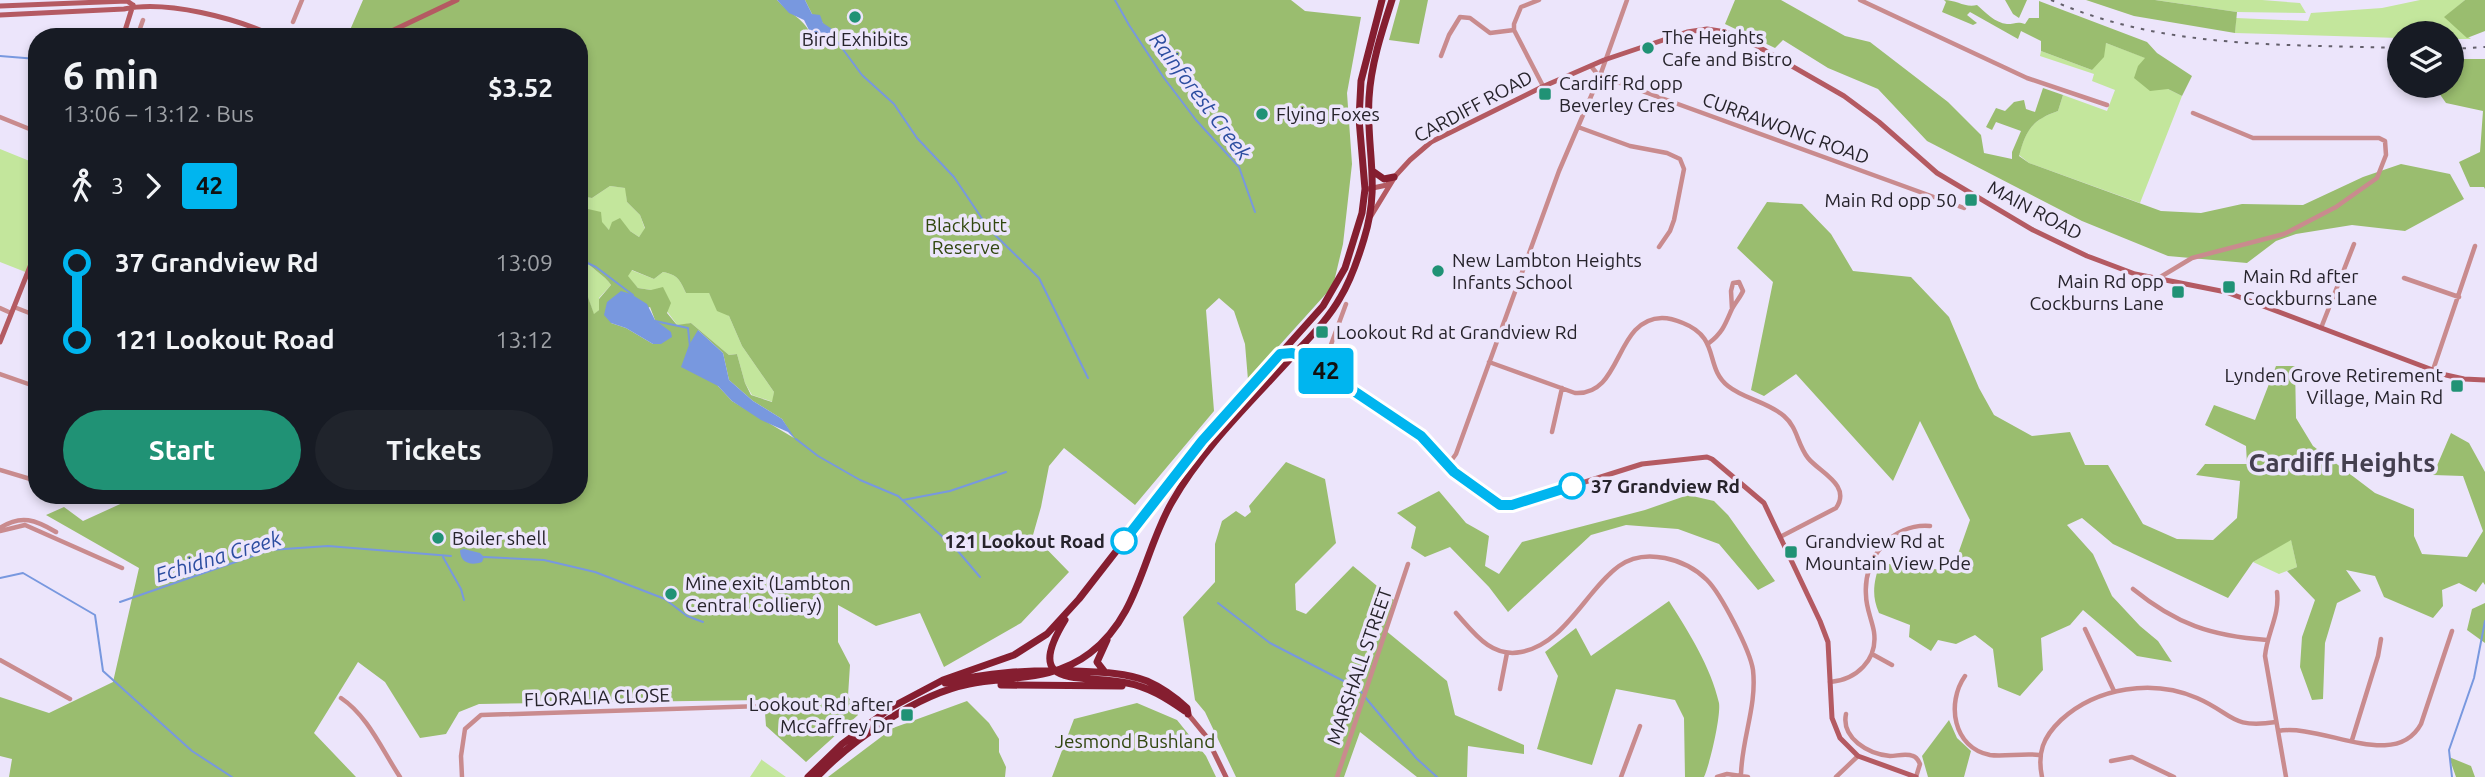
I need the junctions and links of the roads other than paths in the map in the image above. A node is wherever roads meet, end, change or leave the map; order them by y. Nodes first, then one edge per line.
1 (302, 0) edge
2 (457, 0) edge
3 (1382, 0) edge
4 (1392, 0) edge
5 (1539, 0) edge
6 (1627, 0) edge
7 (1860, 0) edge
8 (134, 2) edge
9 (0, 6) edge
10 (115, 9) junction
11 (0, 15) edge
12 (143, 20) dead end
13 (293, 22) dead end
14 (126, 23) junction
15 (125, 28) edge
16 (140, 28) edge
17 (255, 28) edge
18 (398, 28) edge
19 (1514, 30) junction
20 (1441, 56) dead end
21 (1604, 60) junction
22 (1591, 66) junction
23 (1598, 75) junction
24 (1543, 86) junction
25 (2107, 105) dead end
26 (2193, 113) dead end
27 (0, 117) edge
28 (1578, 127) junction
29 (28, 128) edge
30 (1374, 172) junction
31 (1394, 177) junction
32 (1369, 189) junction
33 (1965, 208) dead end
34 (1370, 219) junction
35 (2354, 244) dead end
36 (2475, 246) dead end
37 (1659, 247) dead end
38 (28, 272) edge
39 (2404, 278) dead end
40 (2157, 279) junction
41 (2459, 297) junction
42 (1346, 304) dead end
43 (0, 308) edge
44 (1732, 309) junction
45 (13, 310) junction
46 (28, 314) edge
47 (2321, 328) junction
48 (0, 342) edge
49 (1709, 343) junction
50 (1295, 353) junction
51 (1280, 354) junction
52 (1489, 362) junction
53 (1322, 369) junction
54 (2433, 370) junction
55 (0, 374) edge
56 (2485, 380) edge
57 (28, 384) edge
58 (1562, 388) junction
59 (1552, 432) dead end
60 (1448, 465) junction
61 (0, 470) edge
62 (28, 478) edge
63 (1930, 526) dead end
64 (0, 529) edge
65 (56, 532) dead end
66 (1780, 537) junction
67 (1408, 564) dead end
68 (122, 568) dead end
69 (2133, 589) dead end
70 (2277, 592) dead end
71 (1079, 599) junction
72 (1456, 613) dead end
73 (2085, 629) dead end
74 (2452, 631) dead end
75 (1107, 639) junction
76 (2381, 639) dead end
77 (2267, 640) junction
78 (1049, 651) junction
79 (1507, 653) junction
80 (1872, 654) junction
81 (0, 660) edge
82 (1080, 660) junction
83 (1892, 665) dead end
84 (1056, 671) junction
85 (1111, 673) junction
86 (1965, 676) dead end
87 (1830, 682) junction
88 (980, 683) junction
89 (927, 688) junction
90 (1500, 689) dead end
91 (2114, 691) junction
92 (341, 698) dead end
93 (70, 699) dead end
94 (762, 706) dead end
95 (1188, 714) junction
96 (1846, 714) dead end
97 (2276, 722) junction
98 (1640, 726) dead end
99 (2278, 731) junction
100 (2352, 740) junction
101 (2039, 755) junction
102 (1858, 756) junction
103 (2111, 761) dead end
104 (1741, 775) junction
105 (400, 777) edge
106 (461, 777) edge
107 (808, 777) edge
108 (817, 777) edge
109 (1226, 777) edge
110 (1337, 777) edge
111 (1621, 777) edge
112 (1717, 777) edge
113 (1748, 777) edge
114 (1836, 777) edge
115 (1916, 777) edge
116 (2042, 777) edge
117 (2174, 777) edge
118 (2286, 777) edge

1 - 13 street
2 - 18 main road
3 - 32 highway
4 - 30 highway
5 - 19 street
6 - 21 street
7 - 25 street
8 - 9 main road
8 - 10 main road
8 - 14 main road
8 - 17 main road
10 - 11 main road
10 - 14 main road
12 - 16 street
14 - 15 main road
19 - 20 street
19 - 24 street
21 - 22 main road, CARDIFF ROAD
21 - 23 street
21 - 40 main road, MAIN ROAD
22 - 23 street
22 - 24 main road, CARDIFF ROAD
23 - 28 street
23 - 33 street, CURRAWONG ROAD
24 - 31 main road, CARDIFF ROAD
26 - 40 street
27 - 29 street
28 - 37 street
28 - 52 street
30 - 31 highway
30 - 32 highway
31 - 32 main road, CARDIFF ROAD
31 - 34 main road
32 - 34 highway
32 - 51 highway
34 - 50 highway
35 - 47 street
36 - 41 street
38 - 45 main road
39 - 41 street
40 - 47 main road, MAIN ROAD
41 - 54 street
42 - 53 street
43 - 45 street
44 - 44 street
44 - 49 street
45 - 46 street
45 - 48 main road
47 - 54 main road, MAIN ROAD
49 - 58 street
49 - 66 street
50 - 51 main road
50 - 53 main road
50 - 75 highway
51 - 71 highway
52 - 58 street
52 - 60 street
53 - 60 main road
54 - 56 main road, MAIN ROAD
55 - 57 street
58 - 59 street
60 - 66 main road
61 - 62 street
63 - 80 street
64 - 65 street
64 - 68 street
66 - 87 main road
67 - 110 street, MARSHALL STREET
69 - 77 street
70 - 77 street
71 - 78 highway
71 - 89 highway
72 - 79 street
73 - 91 street
74 - 100 street
75 - 82 highway
75 - 85 highway
76 - 100 street
77 - 97 street
78 - 82 highway
78 - 84 highway
79 - 90 street
79 - 104 street
80 - 83 street
80 - 87 street
81 - 93 street
82 - 84 highway
84 - 85 highway
84 - 88 highway
84 - 89 highway
84 - 95 highway
85 - 95 highway
86 - 101 street
87 - 102 main road
88 - 95 highway
88 - 108 highway
89 - 107 highway
91 - 97 street
91 - 101 street
92 - 105 street
94 - 106 street, FLORALIA CLOSE
95 - 109 main road
96 - 115 street
97 - 99 street
98 - 111 street
99 - 100 street
99 - 118 street
101 - 116 street
102 - 114 street
102 - 115 main road
103 - 117 street
104 - 112 street
104 - 113 street

